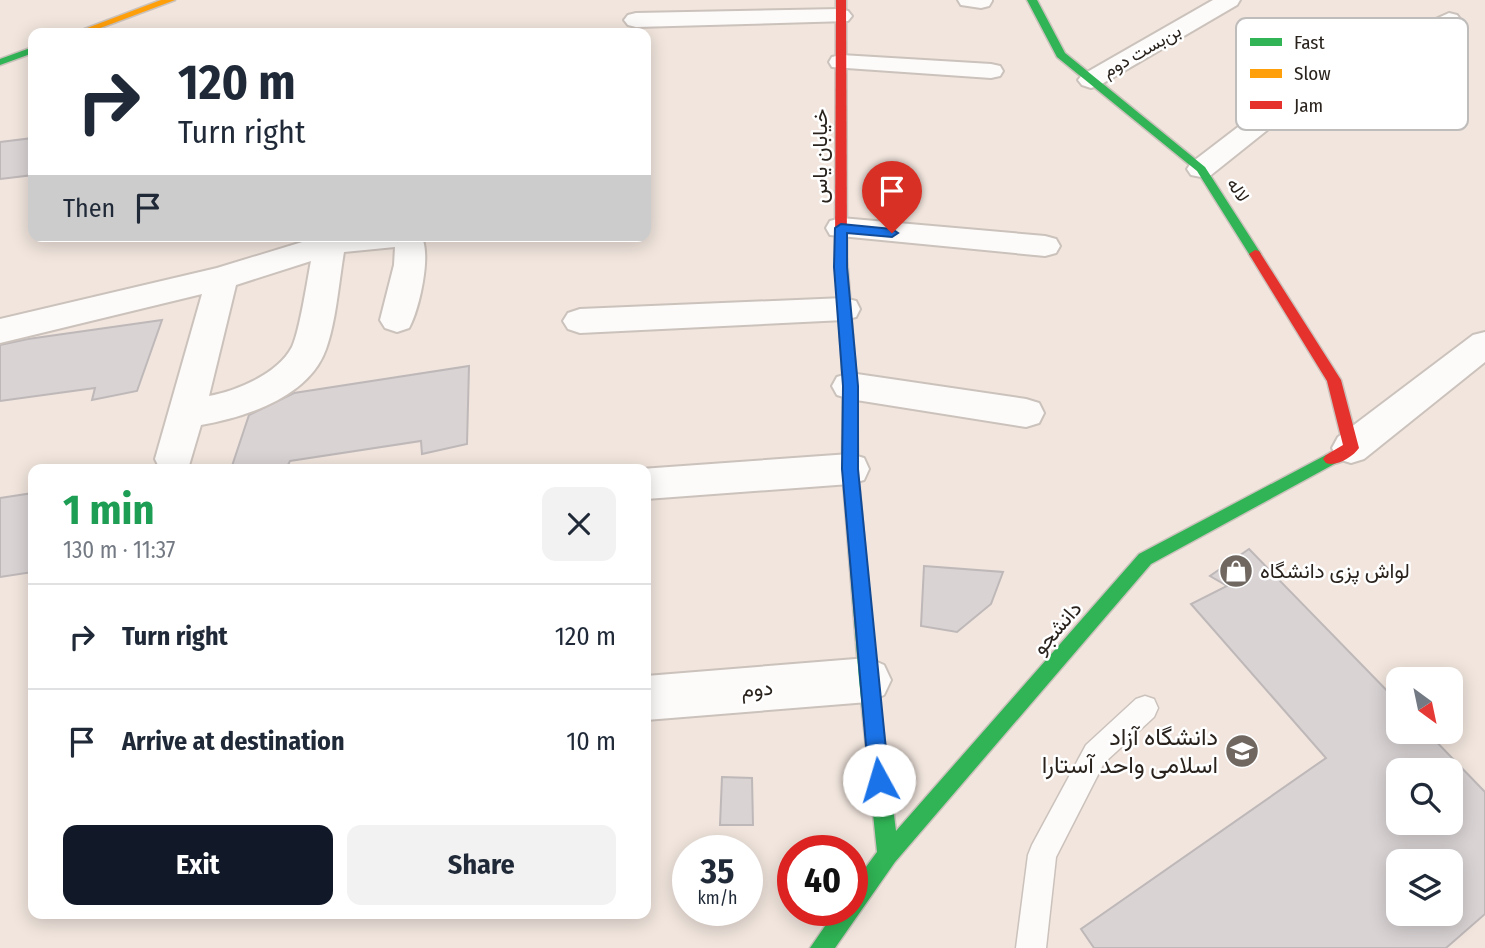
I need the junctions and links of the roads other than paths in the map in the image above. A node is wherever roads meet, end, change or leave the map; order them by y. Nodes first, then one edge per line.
1 (170, 0) edge
2 (969, 0) edge
3 (1032, 0) edge
4 (1229, 0) edge
5 (981, 1) edge
6 (840, 8) edge
7 (636, 20) dead end
8 (93, 28) edge
9 (28, 52) edge
10 (0, 62) edge
11 (841, 62) junction
12 (991, 71) dead end
13 (1091, 80) junction
14 (1251, 130) edge
15 (1201, 169) junction
16 (841, 228) junction
17 (346, 242) edge
18 (408, 242) edge
19 (330, 244) junction
20 (1045, 246) dead end
21 (222, 278) junction
22 (844, 309) junction
23 (397, 320) dead end
24 (580, 321) dead end
25 (0, 331) edge
26 (1485, 344) edge
27 (850, 386) junction
28 (1026, 413) dead end
29 (186, 414) junction
30 (1351, 448) junction
31 (174, 459) dead end
32 (850, 469) junction
33 (651, 482) edge
34 (868, 680) junction
35 (651, 698) edge
36 (1145, 708) dead end
37 (888, 855) junction
38 (868, 883) edge
39 (837, 926) edge
40 (821, 948) edge
41 (1031, 948) edge

1 - 8 street
2 - 5 street
3 - 13 street, لاله
4 - 13 street, بن‌بست دوم
6 - 7 street
6 - 11 street, خیابان یاس
9 - 10 street
11 - 12 street
11 - 16 street, خیابان یاس
13 - 15 street, لاله
14 - 15 street
15 - 30 street, لاله
16 - 20 street
16 - 22 street, خیابان یاس
17 - 19 street
18 - 23 street
19 - 21 street
19 - 29 street
21 - 25 street
21 - 29 street
22 - 24 street
22 - 27 street, خیابان یاس
26 - 30 street
27 - 28 street
27 - 32 street, خیابان یاس
29 - 31 street
30 - 37 street, دانشجو
32 - 33 street
32 - 34 street, خیابان یاس
34 - 35 street, دوم
34 - 37 street, خیابان یاس
36 - 41 lane
37 - 38 street, دانشجو
39 - 40 street

